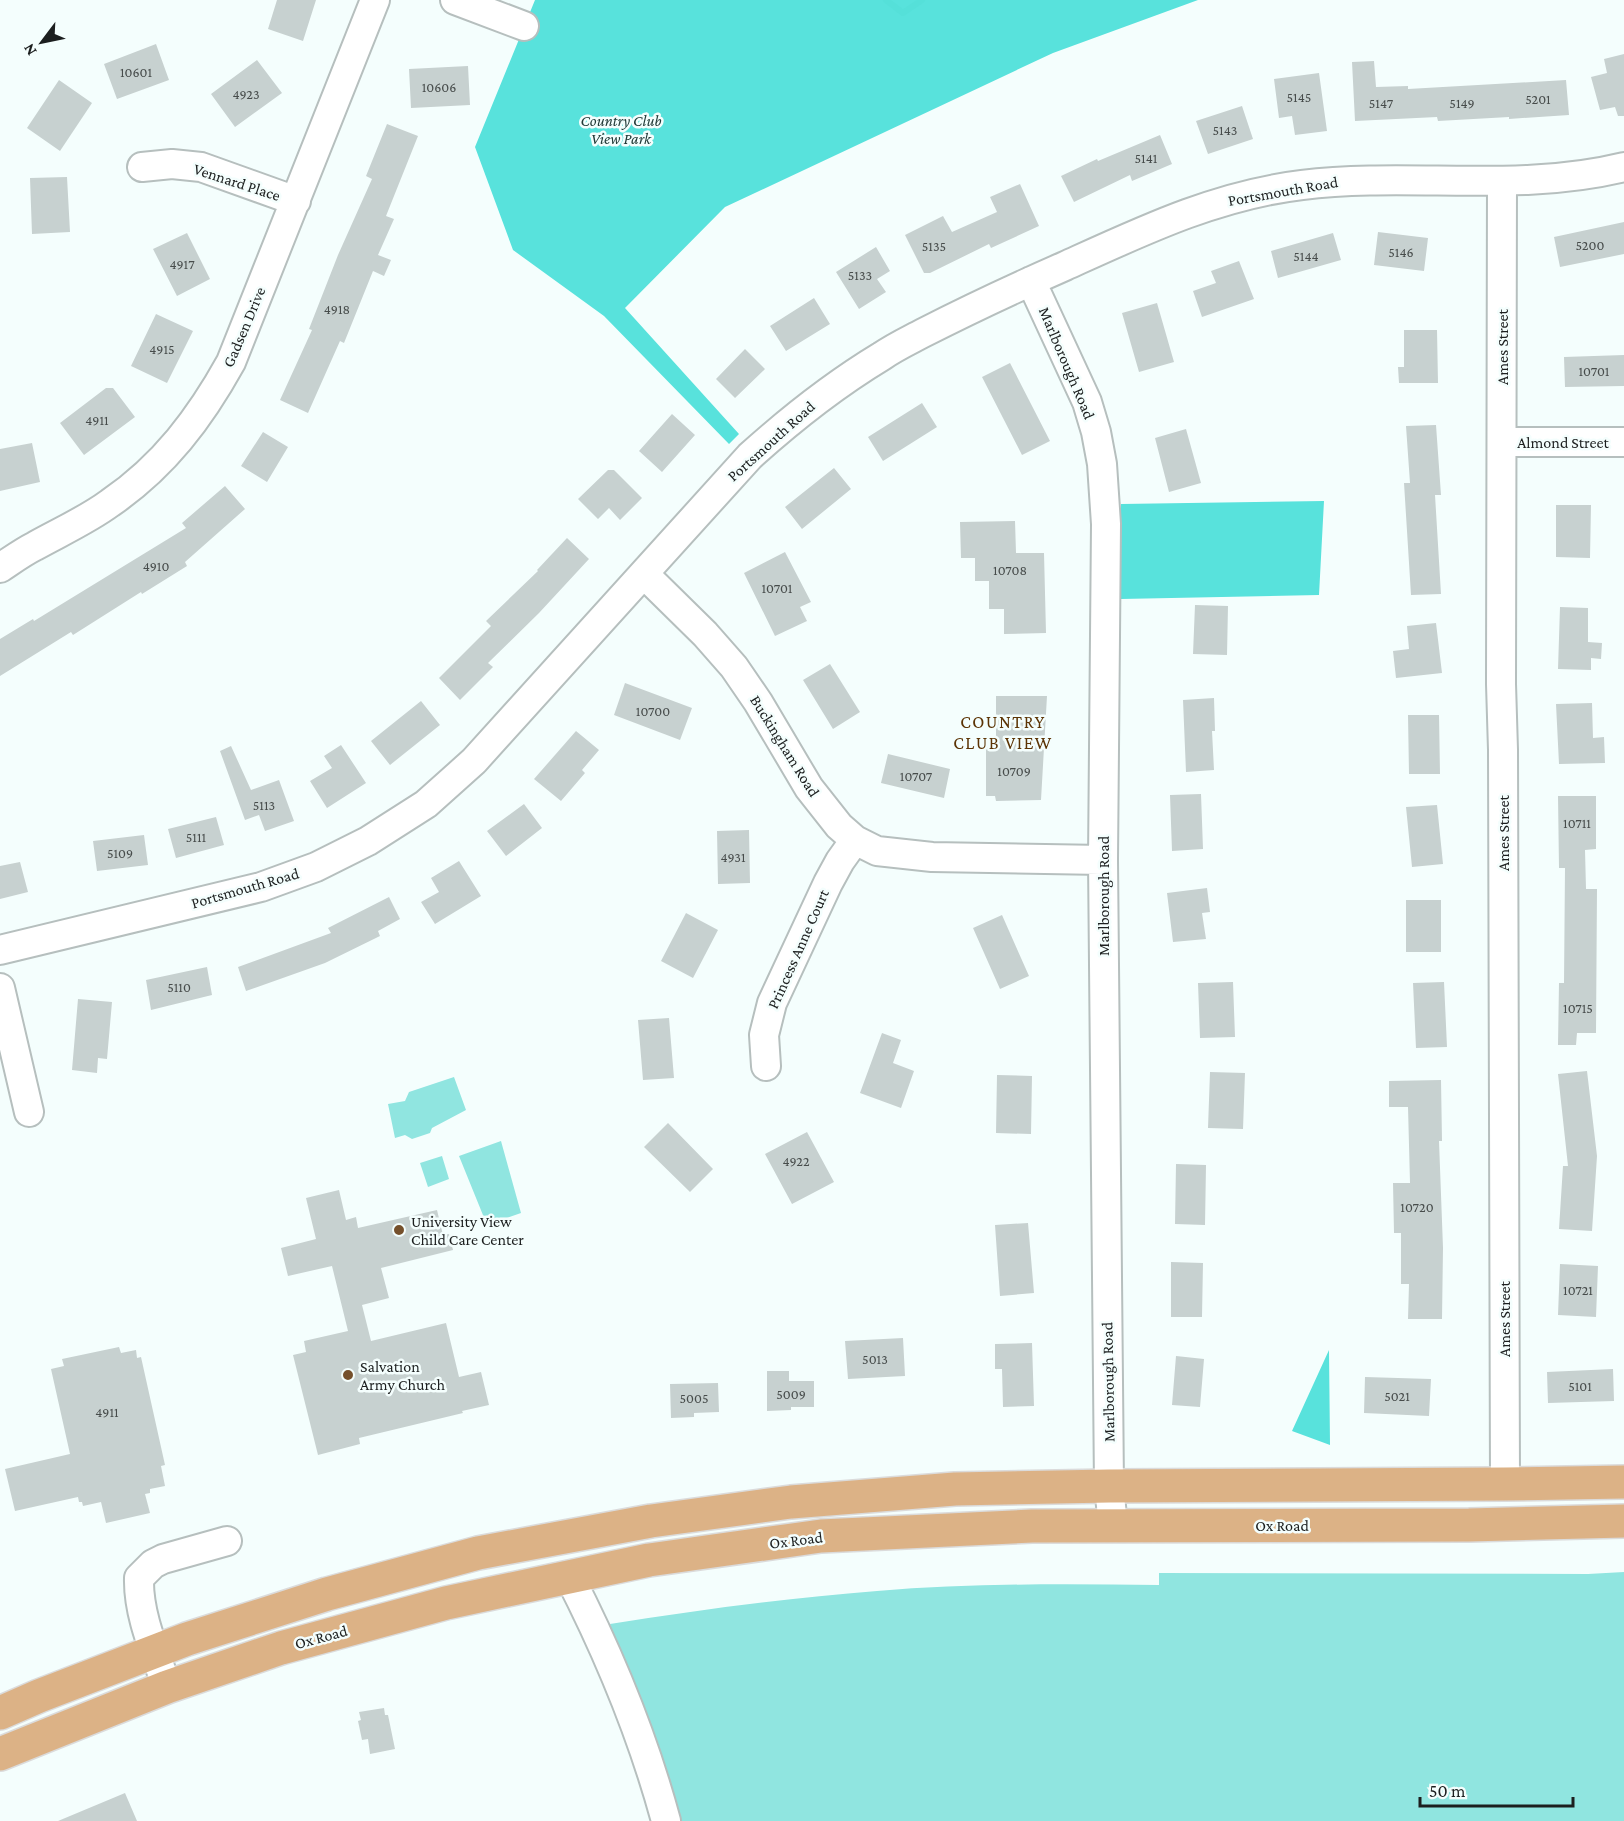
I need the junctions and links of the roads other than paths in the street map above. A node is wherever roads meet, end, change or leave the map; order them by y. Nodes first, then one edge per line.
1 (375, 0) edge
2 (456, 0) edge
3 (524, 26) dead end
4 (142, 167) dead end
5 (1624, 167) edge
6 (1502, 182) junction
7 (296, 201) junction
8 (1031, 281) junction
9 (1502, 442) junction
10 (1624, 442) edge
11 (0, 568) edge
12 (644, 574) junction
13 (855, 840) junction
14 (1102, 860) junction
15 (0, 950) edge
16 (0, 988) edge
17 (766, 1066) dead end
18 (29, 1112) dead end
19 (1624, 1482) edge
20 (1504, 1484) junction
21 (1109, 1486) junction
22 (1624, 1521) edge
23 (1113, 1526) junction
24 (227, 1541) dead end
25 (569, 1576) junction
26 (155, 1651) junction
27 (167, 1687) junction
28 (0, 1713) edge
29 (0, 1754) edge
30 (666, 1821) edge

1 - 7 street, Gadsen Drive
2 - 3 street
4 - 7 street, Vennard Place
5 - 6 street, Portsmouth Road
6 - 8 street, Portsmouth Road
6 - 9 street, Ames Street
7 - 11 street, Gadsen Drive
8 - 12 street, Portsmouth Road
8 - 14 street, Marlborough Road
9 - 10 street, Almond Street
9 - 20 street, Ames Street
12 - 13 street, Buckingham Road
12 - 15 street, Portsmouth Road
13 - 14 street, Buckingham Road
13 - 17 street, Princess Anne Court
14 - 21 street, Marlborough Road
16 - 18 street
19 - 20 main road
20 - 21 main road
21 - 23 street, Marlborough Road
21 - 26 main road
22 - 23 main road, Ox Road
23 - 25 main road, Ox Road
24 - 26 street
25 - 27 main road, Ox Road
25 - 30 street
26 - 27 street
26 - 28 main road
27 - 29 main road, Ox Road

